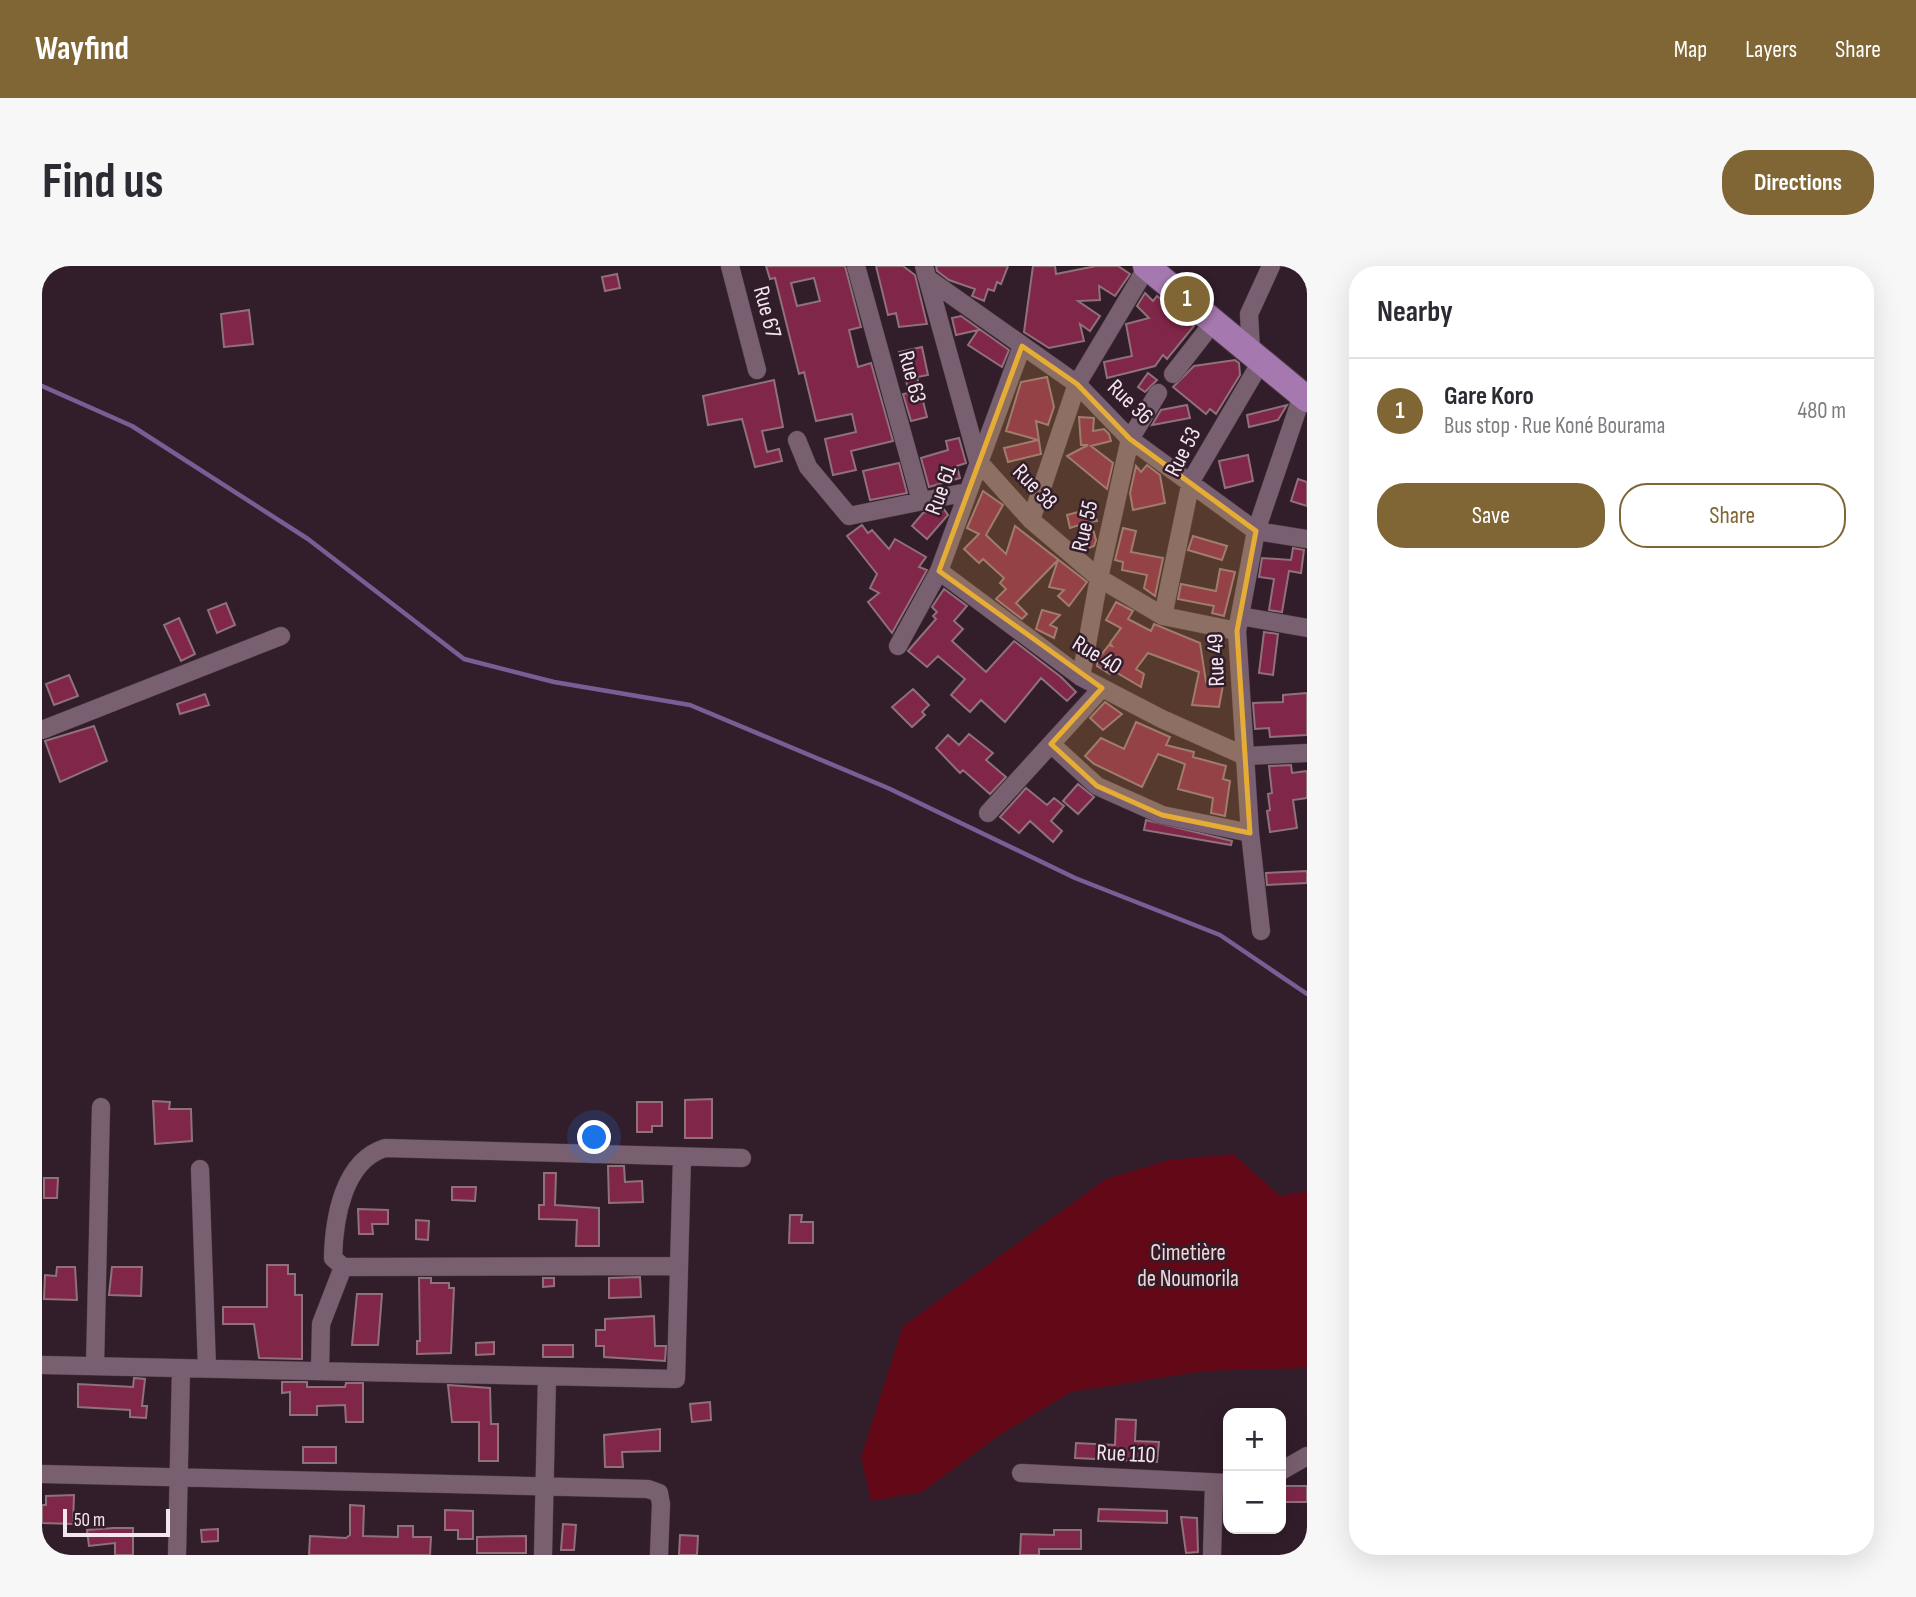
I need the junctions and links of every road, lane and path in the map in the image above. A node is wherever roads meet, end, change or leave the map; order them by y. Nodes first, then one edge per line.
1 (730, 266) edge
2 (856, 266) edge
3 (1147, 266) edge
4 (1271, 266) edge
5 (925, 272) edge
6 (1215, 320) junction
7 (1023, 346) junction
8 (1257, 356) junction
9 (757, 370) dead end
10 (1173, 374) dead end
11 (1077, 384) junction
12 (1158, 393) dead end
13 (1304, 397) edge
14 (1130, 439) junction
15 (797, 440) dead end
16 (978, 461) junction
17 (1191, 481) junction
18 (967, 492) junction
19 (921, 501) junction
20 (1031, 520) junction
21 (1256, 531) junction
22 (1307, 539) edge
23 (939, 571) junction
24 (1098, 578) junction
25 (1163, 616) junction
26 (1239, 624) junction
27 (1307, 628) edge
28 (281, 636) dead end
29 (898, 646) dead end
30 (1081, 677) junction
31 (1102, 688) junction
32 (42, 730) edge
33 (1051, 744) junction
34 (1307, 752) edge
35 (1245, 756) junction
36 (988, 813) dead end
37 (1250, 832) junction
38 (1261, 931) dead end
39 (101, 1107) dead end
40 (681, 1157) junction
41 (742, 1158) dead end
42 (200, 1169) dead end
43 (679, 1266) junction
44 (343, 1267) junction
45 (42, 1365) edge
46 (95, 1366) junction
47 (181, 1368) junction
48 (207, 1368) junction
49 (320, 1371) junction
50 (547, 1376) junction
51 (1307, 1456) edge
52 (1286, 1468) edge
53 (1021, 1473) dead end
54 (42, 1474) edge
55 (178, 1477) junction
56 (1221, 1483) edge
57 (544, 1485) junction
58 (177, 1555) edge
59 (542, 1555) edge
60 (659, 1555) edge
61 (1212, 1555) edge

1 - 9 street, Rue 67
2 - 19 street, Rue 63
3 - 6 highway
3 - 11 street
4 - 8 street
5 - 7 street, Rue 36
5 - 16 street, Rue 38
6 - 8 highway
6 - 10 street
7 - 11 street, Rue 36
7 - 16 street, Rue 61
8 - 13 highway
8 - 17 street, Rue 53
11 - 14 street, Rue 36
11 - 20 street
12 - 14 street, Rue 55
13 - 21 street, Rue 49
14 - 17 street, Rue 36
14 - 24 street, Rue 55
15 - 19 street
16 - 18 street, Rue 61
16 - 20 street, Rue 38
17 - 21 street, Rue 36
17 - 25 street, Rue 53
18 - 19 street
18 - 23 street, Rue 61
20 - 24 street, Rue 38
21 - 22 street, Rue 36
21 - 26 street, Rue 49
23 - 29 street, Rue 61
23 - 30 street, Rue 40
24 - 25 street, Rue 38
24 - 30 street, Rue 55
25 - 26 street, Rue 38
26 - 27 street, Rue 38
26 - 35 street, Rue 49
28 - 32 street
30 - 31 street, Rue 40
31 - 33 street
31 - 35 street, Rue 40
33 - 36 street
33 - 37 street
34 - 35 street
35 - 37 street, Rue 49
37 - 38 street, Rue 49
39 - 46 street
40 - 41 street
40 - 43 street
40 - 44 street
42 - 48 street
43 - 44 street
43 - 50 street
44 - 49 street
45 - 46 street
46 - 47 street
47 - 48 street
47 - 55 street
48 - 49 street
49 - 50 street
50 - 57 street
51 - 52 street
53 - 56 street, Rue 110
54 - 55 street
55 - 57 street
55 - 58 street
56 - 61 street
57 - 59 street
57 - 60 street

